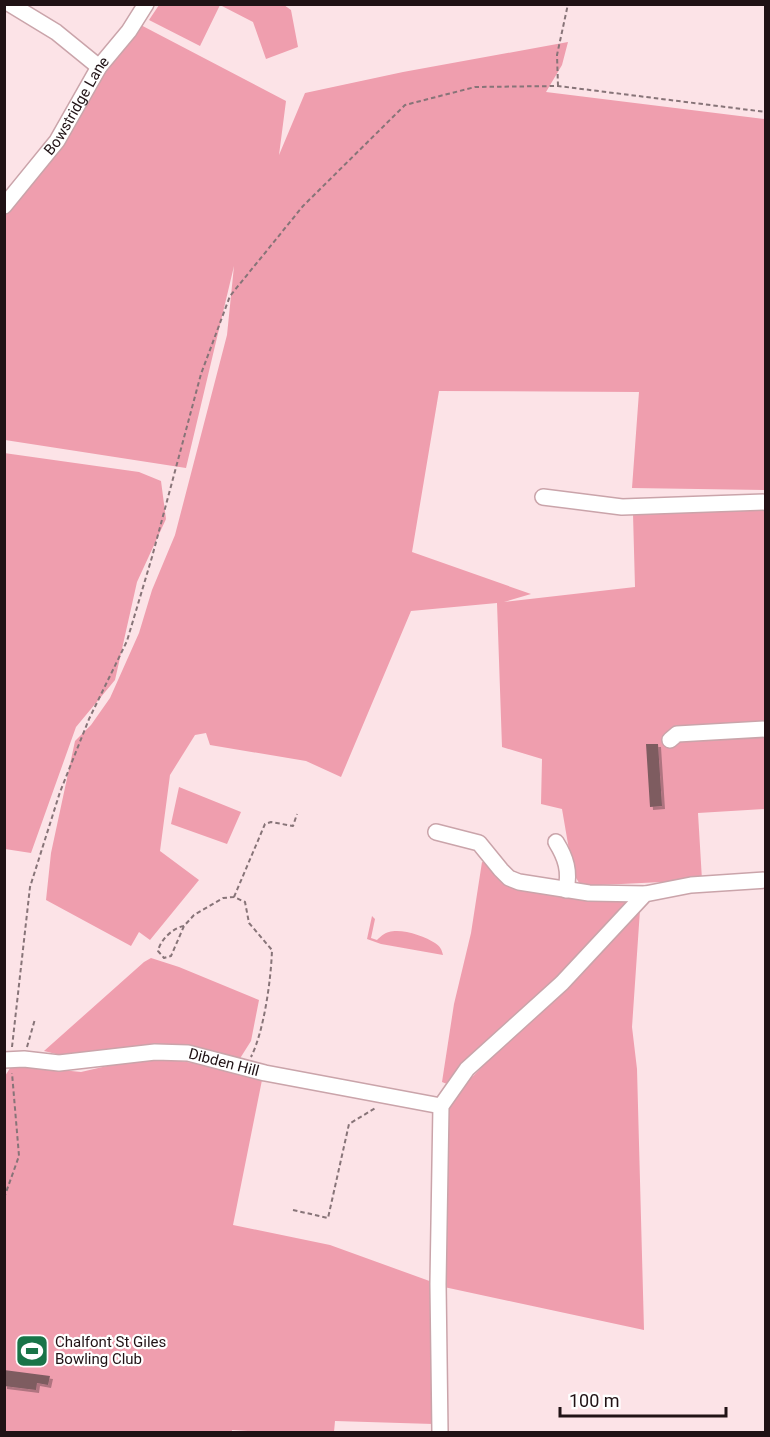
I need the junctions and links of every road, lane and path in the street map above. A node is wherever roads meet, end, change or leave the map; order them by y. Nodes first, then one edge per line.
1 (10, 4) edge
2 (146, 4) edge
3 (568, 4) edge
4 (99, 67) junction
5 (558, 86) junction
6 (765, 112) edge
7 (4, 206) edge
8 (543, 497) dead end
9 (765, 502) edge
10 (765, 729) edge
11 (670, 740) dead end
12 (297, 814) dead end
13 (436, 832) dead end
14 (556, 842) dead end
15 (765, 880) edge
16 (566, 890) junction
17 (645, 894) junction
18 (234, 897) junction
19 (184, 926) junction
20 (35, 1019) dead end
21 (13, 1059) edge
22 (246, 1068) junction
23 (396, 1098) junction
24 (441, 1106) junction
25 (4, 1198) edge
26 (293, 1210) dead end
27 (440, 1432) edge

1 - 4 street
2 - 4 street, Bowstridge Lane
3 - 5 path
4 - 7 street, Bowstridge Lane
5 - 6 path
5 - 21 path
8 - 9 street
10 - 11 street
12 - 18 path
13 - 16 street
14 - 16 street
15 - 17 street
16 - 17 street
17 - 24 street
18 - 19 path
18 - 22 path
19 - 19 path
20 - 21 path
21 - 22 street, Dibden Hill
21 - 25 path
22 - 23 street, Dibden Hill
23 - 24 street, Dibden Hill
23 - 26 path
24 - 27 street

